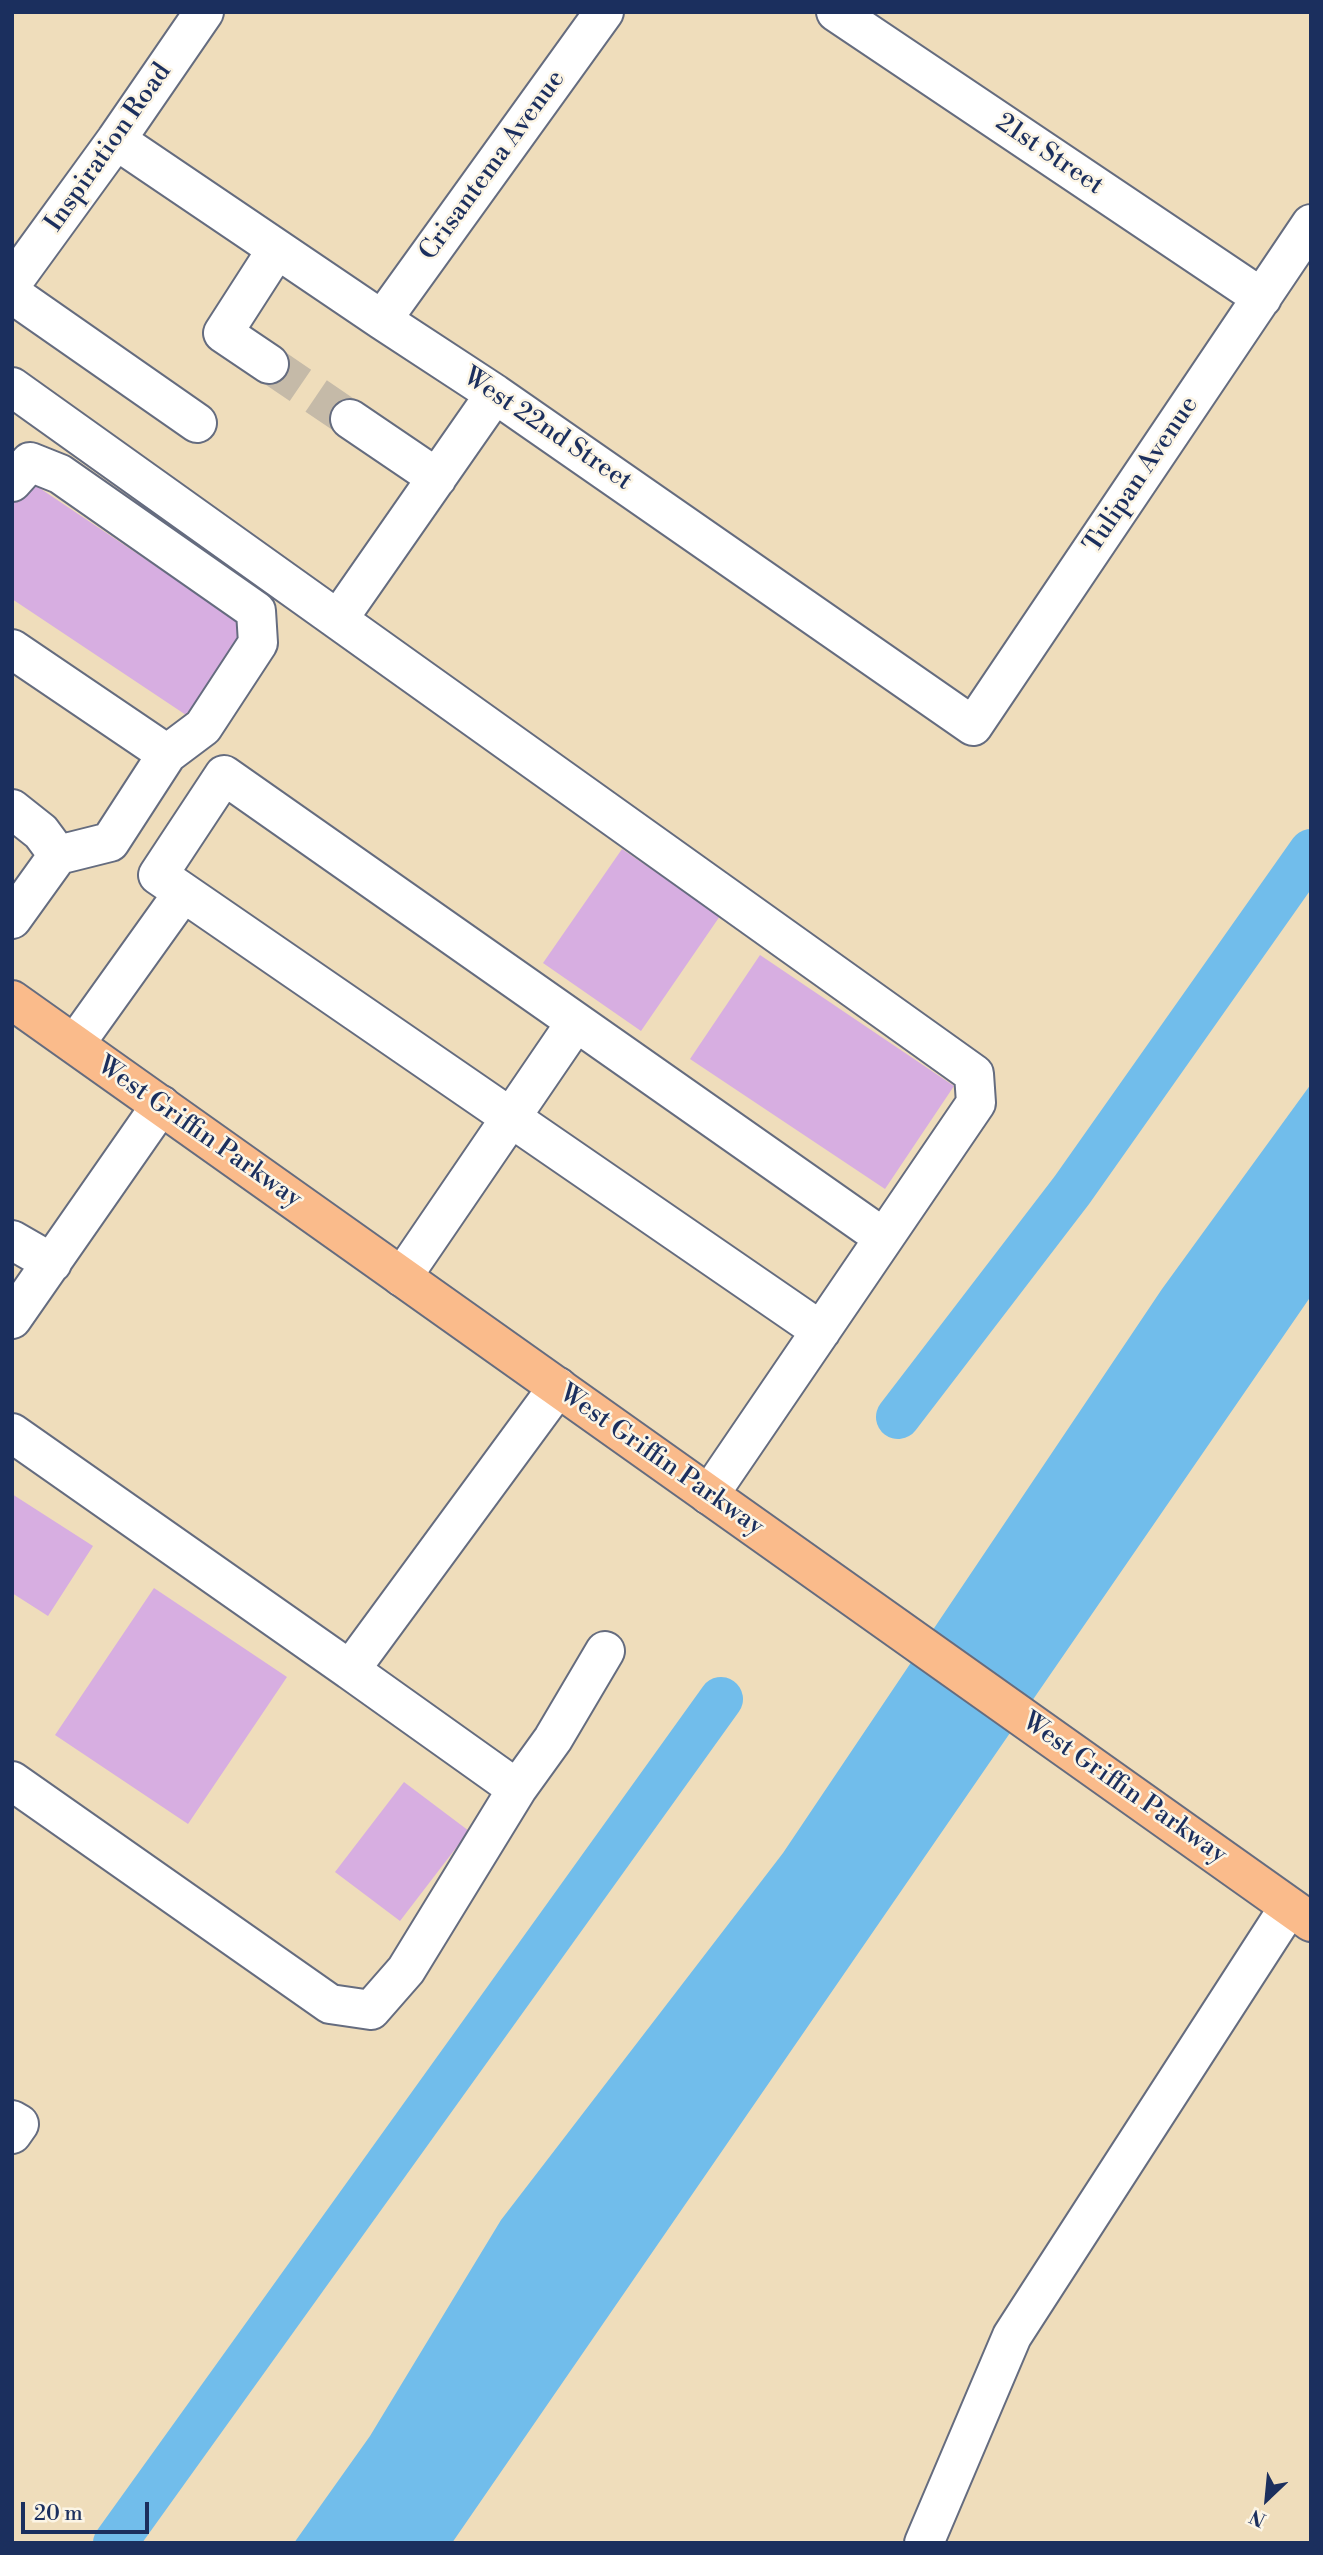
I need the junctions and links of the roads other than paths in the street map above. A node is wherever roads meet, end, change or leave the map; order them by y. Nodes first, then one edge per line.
1 (204, 12) edge
2 (604, 12) edge
3 (836, 12) edge
4 (116, 140) junction
5 (1311, 224) edge
6 (277, 249) junction
7 (12, 283) edge
8 (12, 294) edge
9 (1262, 298) junction
10 (382, 320) junction
11 (269, 364) tunnel mouth
12 (12, 387) edge
13 (495, 394) junction
14 (350, 419) tunnel mouth
15 (197, 423) dead end
16 (437, 478) junction
17 (12, 482) edge
18 (339, 618) junction
19 (12, 649) edge
20 (973, 726) joint
21 (167, 754) junction
22 (12, 809) edge
23 (58, 855) junction
24 (183, 893) junction
25 (12, 919) edge
26 (12, 1000) edge
27 (576, 1022) junction
28 (75, 1044) junction
29 (161, 1105) junction
30 (512, 1119) junction
31 (884, 1238) junction
32 (12, 1240) edge
33 (52, 1263) junction
34 (402, 1277) junction
35 (12, 1319) edge
36 (821, 1331) junction
37 (558, 1387) junction
38 (12, 1433) edge
39 (709, 1495) junction
40 (606, 1651) dead end
41 (351, 1670) junction
42 (12, 1782) edge
43 (517, 1788) junction
44 (1300, 1914) edge
45 (924, 2543) edge

1 - 4 street, Inspiration Road
2 - 10 street, Crisantema Avenue
3 - 9 street, 21st Street
4 - 6 street, West 22nd Street
4 - 7 street, Inspiration Road
5 - 9 street, Tulipan Avenue
6 - 10 street, West 22nd Street
6 - 11 street
8 - 15 street
9 - 20 street, Tulipan Avenue
10 - 13 street, West 22nd Street
12 - 18 street
13 - 16 street
13 - 20 street, West 22nd Street
14 - 16 street
16 - 18 street
17 - 21 street
18 - 31 street
19 - 21 street
21 - 23 street
22 - 23 street
23 - 25 street
24 - 27 street
24 - 28 street
24 - 30 street
26 - 28 main road, West Griffin Parkway
27 - 30 street
27 - 31 street
28 - 29 main road, West Griffin Parkway
29 - 33 street
29 - 34 main road, West Griffin Parkway
30 - 34 street
30 - 36 street
31 - 36 street
32 - 33 street
33 - 35 street
34 - 37 main road, West Griffin Parkway
36 - 39 street
37 - 39 main road, West Griffin Parkway
37 - 41 street
38 - 41 street
39 - 44 main road, West Griffin Parkway
40 - 43 street
41 - 43 street
42 - 43 street
44 - 45 street

